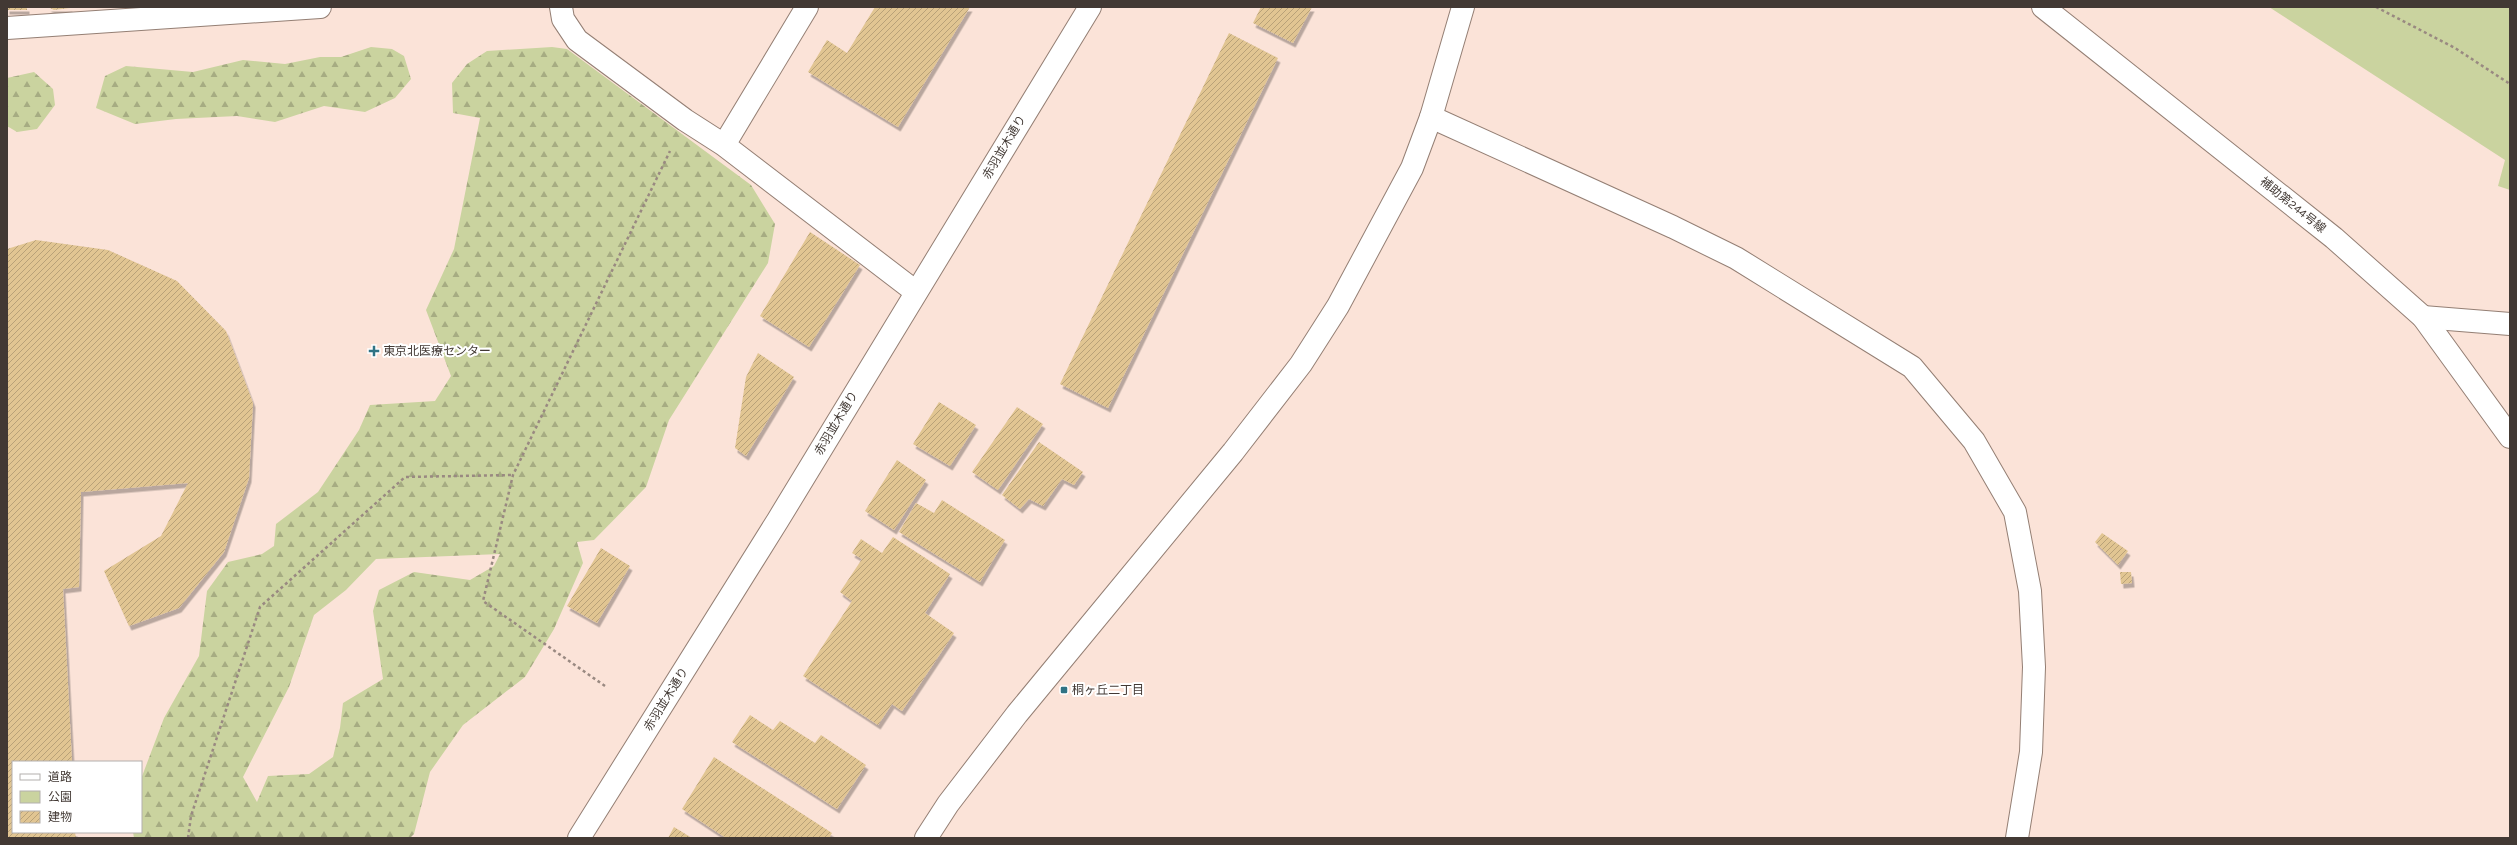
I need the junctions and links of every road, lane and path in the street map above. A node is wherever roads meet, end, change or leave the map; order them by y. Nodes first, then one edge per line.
1 (320, 7) edge
2 (561, 7) edge
3 (807, 7) edge
4 (1090, 7) edge
5 (1463, 7) edge
6 (2043, 7) edge
7 (2376, 7) edge
8 (7, 28) edge
9 (2510, 84) edge
10 (1431, 117) junction
11 (686, 120) junction
12 (724, 145) junction
13 (916, 292) junction
14 (2423, 317) junction
15 (2510, 324) edge
16 (2510, 437) edge
17 (513, 475) junction
18 (605, 686) dead end
19 (188, 838) edge
20 (579, 838) edge
21 (926, 838) edge
22 (2017, 838) edge

1 - 8 street
2 - 11 street
3 - 12 street
4 - 13 street, 赤羽並木通り
5 - 10 street
6 - 14 street, 補助第244号線
7 - 9 path
10 - 21 street
10 - 22 street
11 - 12 street
11 - 17 path
12 - 13 street
13 - 20 street, 赤羽並木通り
14 - 15 street
14 - 16 street, 補助第244号線
17 - 18 path
17 - 19 path

